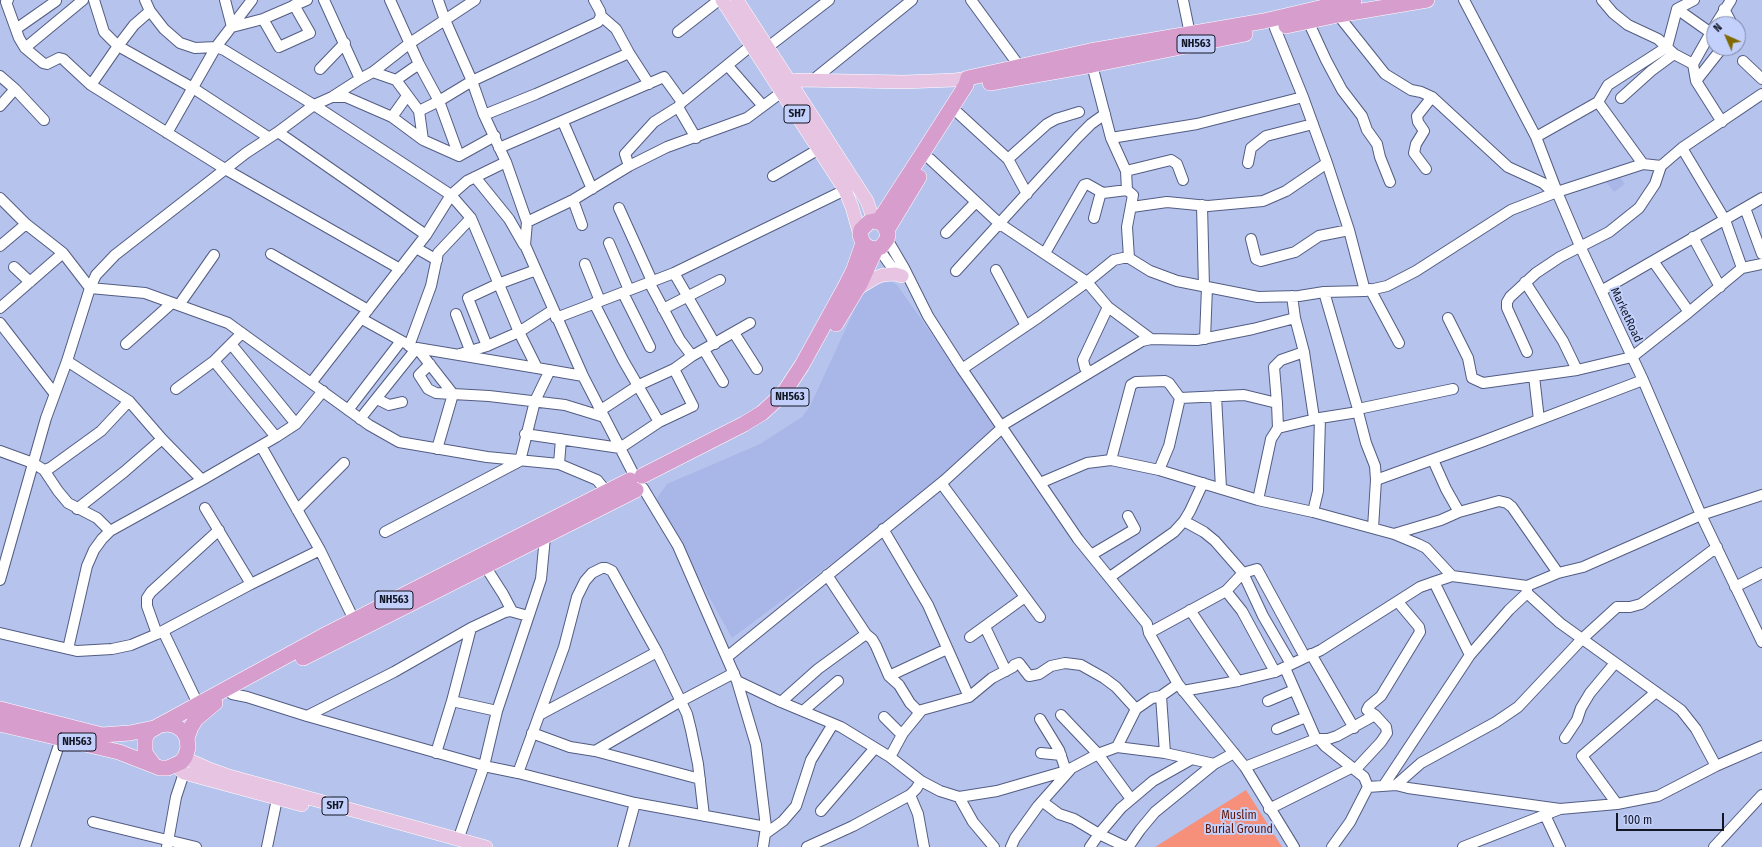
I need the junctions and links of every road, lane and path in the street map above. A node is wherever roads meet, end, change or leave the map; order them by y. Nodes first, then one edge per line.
1 (55, 0) edge
2 (83, 0) edge
3 (94, 0) edge
4 (145, 0) edge
5 (225, 0) edge
6 (252, 0) edge
7 (307, 0) edge
8 (324, 0) edge
9 (390, 0) edge
10 (438, 0) edge
11 (475, 0) edge
12 (594, 0) edge
13 (720, 0) edge
14 (737, 0) edge
15 (829, 0) edge
16 (912, 0) edge
17 (971, 0) edge
18 (1183, 0) edge
19 (1354, 0) edge
20 (1427, 0) edge
21 (1464, 0) edge
22 (1602, 0) edge
23 (1694, 0) edge
24 (1731, 0) edge
25 (3, 5) edge
26 (294, 5) junction
27 (1334, 6) edge
28 (1724, 8) junction
29 (1677, 9) junction
30 (150, 11) junction
31 (65, 15) junction
32 (601, 16) junction
33 (1720, 16) edge
34 (1728, 16) edge
35 (263, 19) junction
36 (445, 20) junction
37 (1308, 21) junction
38 (1706, 24) edge
39 (232, 27) junction
40 (1275, 28) junction
41 (16, 29) junction
42 (678, 32) dead end
43 (1191, 39) junction
44 (1706, 41) edge
45 (410, 42) junction
46 (345, 43) junction
47 (752, 45) junction
48 (118, 46) junction
49 (216, 47) junction
50 (768, 47) junction
51 (25, 48) junction
52 (1670, 51) junction
53 (630, 53) junction
54 (1716, 56) edge
55 (1743, 61) dead end
56 (419, 64) junction
57 (1692, 64) junction
58 (728, 66) junction
59 (1092, 66) junction
60 (1020, 67) junction
61 (320, 69) dead end
62 (373, 72) junction
63 (0, 76) edge
64 (360, 79) junction
65 (1762, 79) edge
66 (396, 80) junction
67 (813, 80) junction
68 (472, 81) junction
69 (973, 81) junction
70 (1696, 81) junction
71 (649, 84) junction
72 (91, 85) junction
73 (786, 86) junction
74 (193, 88) junction
75 (15, 89) junction
76 (1762, 94) edge
77 (407, 96) junction
78 (332, 97) junction
79 (1303, 97) junction
80 (1432, 97) junction
81 (1621, 98) dead end
82 (439, 101) junction
83 (1598, 102) junction
84 (314, 105) junction
85 (680, 105) junction
86 (0, 106) edge
87 (763, 106) junction
88 (419, 111) junction
89 (1079, 112) dead end
90 (958, 113) junction
91 (1106, 114) junction
92 (484, 115) junction
93 (392, 117) junction
94 (44, 120) dead end
95 (563, 122) junction
96 (1722, 122) junction
97 (1313, 124) junction
98 (278, 132) junction
99 (167, 133) junction
100 (495, 136) junction
101 (268, 137) junction
102 (696, 138) junction
103 (1111, 138) junction
104 (1536, 138) junction
105 (423, 140) junction
106 (499, 148) junction
107 (1682, 148) junction
108 (819, 149) junction
109 (460, 156) junction
110 (930, 159) junction
111 (1008, 159) junction
112 (506, 162) junction
113 (1248, 163) dead end
114 (1327, 163) junction
115 (1642, 164) junction
116 (629, 166) junction
117 (1661, 166) junction
118 (225, 169) junction
119 (1426, 169) dead end
120 (1126, 171) junction
121 (773, 176) dead end
122 (476, 177) junction
123 (1183, 180) dead end
124 (1390, 182) dead end
125 (592, 189) junction
126 (845, 190) junction
127 (1127, 190) junction
128 (1101, 192) junction
129 (1555, 193) junction
130 (1027, 194) junction
131 (451, 195) junction
132 (1762, 198) edge
133 (573, 200) junction
134 (1, 201) edge
135 (976, 202) junction
136 (1202, 205) junction
137 (1132, 207) junction
138 (619, 208) dead end
139 (1746, 208) junction
140 (471, 218) junction
141 (1094, 218) dead end
142 (1725, 220) junction
143 (527, 222) junction
144 (26, 224) junction
145 (1000, 224) junction
146 (582, 225) dead end
147 (1349, 230) junction
148 (946, 233) dead end
149 (426, 235) junction
150 (875, 236) junction
151 (1693, 237) junction
152 (1251, 239) dead end
153 (609, 243) dead end
154 (524, 245) junction
155 (0, 246) edge
156 (1580, 246) junction
157 (416, 248) junction
158 (63, 253) junction
159 (1045, 253) junction
160 (271, 254) dead end
161 (1762, 254) edge
162 (214, 255) dead end
163 (1129, 258) junction
164 (437, 260) junction
165 (1653, 261) junction
166 (585, 264) dead end
167 (1762, 264) edge
168 (14, 267) dead end
169 (1742, 268) junction
170 (400, 269) junction
171 (536, 270) junction
172 (996, 270) dead end
173 (956, 271) dead end
174 (674, 273) junction
175 (720, 280) dead end
176 (906, 280) junction
177 (650, 281) junction
178 (30, 282) junction
179 (1087, 282) junction
180 (1525, 282) junction
181 (498, 284) junction
182 (1205, 287) junction
183 (1720, 287) junction
184 (90, 288) junction
185 (857, 289) junction
186 (1368, 290) junction
187 (626, 291) junction
188 (1601, 291) junction
189 (1324, 292) junction
190 (687, 296) junction
191 (1292, 296) junction
192 (597, 302) junction
193 (176, 304) junction
194 (1108, 307) junction
195 (0, 308) edge
196 (663, 309) junction
197 (368, 310) junction
198 (1689, 312) junction
199 (456, 314) dead end
200 (555, 314) junction
201 (1295, 318) junction
202 (1448, 318) dead end
203 (362, 319) junction
204 (0, 323) edge
205 (750, 323) dead end
206 (1026, 326) junction
207 (519, 332) junction
208 (242, 333) junction
209 (734, 333) junction
210 (1150, 339) junction
211 (1205, 339) junction
212 (1399, 343) dead end
213 (126, 344) dead end
214 (231, 344) junction
215 (715, 344) junction
216 (411, 346) junction
217 (487, 346) junction
218 (650, 347) dead end
219 (470, 350) junction
220 (704, 350) junction
221 (1304, 352) junction
222 (1527, 352) dead end
223 (458, 355) junction
224 (692, 356) junction
225 (1632, 356) junction
226 (214, 360) junction
227 (67, 362) junction
228 (430, 364) junction
229 (537, 368) junction
230 (674, 369) junction
231 (757, 369) dead end
232 (962, 369) junction
233 (550, 370) junction
234 (1577, 370) junction
235 (1090, 372) junction
236 (583, 376) junction
237 (1534, 376) junction
238 (1643, 380) junction
239 (723, 382) dead end
240 (312, 383) junction
241 (638, 385) junction
242 (176, 389) dead end
243 (1453, 389) dead end
244 (323, 392) junction
245 (54, 393) junction
246 (453, 394) junction
247 (1216, 396) junction
248 (377, 398) junction
249 (1180, 398) junction
250 (129, 401) junction
251 (535, 401) junction
252 (402, 402) dead end
253 (1277, 402) junction
254 (348, 410) junction
255 (1358, 410) junction
256 (602, 414) junction
257 (1317, 418) junction
258 (360, 419) junction
259 (1539, 420) junction
260 (659, 422) junction
261 (296, 424) junction
262 (1002, 427) junction
263 (1278, 428) junction
264 (525, 434) junction
265 (276, 437) junction
266 (162, 439) junction
267 (561, 439) junction
268 (261, 446) junction
269 (620, 448) junction
270 (437, 449) junction
271 (0, 451) edge
272 (1111, 460) junction
273 (1433, 460) junction
274 (520, 461) junction
275 (33, 463) junction
276 (344, 463) dead end
277 (559, 464) junction
278 (44, 470) junction
279 (1159, 470) junction
280 (202, 480) junction
281 (1376, 480) junction
282 (941, 482) junction
283 (638, 483) junction
284 (1040, 483) junction
285 (1203, 483) junction
286 (1221, 488) junction
287 (606, 491) junction
288 (1762, 495) edge
289 (1258, 500) junction
290 (205, 508) dead end
291 (77, 509) junction
292 (297, 510) junction
293 (1313, 512) junction
294 (1459, 512) junction
295 (1701, 515) junction
296 (1128, 516) dead end
297 (1184, 521) junction
298 (1373, 528) junction
299 (883, 529) junction
300 (219, 530) junction
301 (110, 531) junction
302 (386, 532) dead end
303 (1394, 534) junction
304 (545, 537) junction
305 (1717, 547) junction
306 (320, 550) junction
307 (1091, 555) junction
308 (485, 566) junction
309 (1243, 573) junction
310 (1558, 573) junction
311 (1762, 573) edge
312 (826, 575) junction
313 (1452, 576) junction
314 (1110, 577) junction
315 (0, 580) edge
316 (1434, 582) junction
317 (251, 584) junction
318 (1735, 587) junction
319 (1527, 589) junction
320 (1226, 591) junction
321 (1025, 597) junction
322 (1398, 602) junction
323 (1190, 610) junction
324 (512, 611) junction
325 (528, 616) junction
326 (1040, 618) dead end
327 (356, 625) junction
328 (985, 627) junction
329 (471, 628) junction
330 (0, 633) edge
331 (160, 633) junction
332 (1149, 633) junction
333 (866, 634) junction
334 (970, 637) dead end
335 (1582, 639) junction
336 (1762, 642) edge
337 (68, 649) junction
338 (947, 649) junction
339 (656, 652) junction
340 (1470, 655) junction
341 (1308, 656) junction
342 (727, 657) junction
343 (1615, 663) junction
344 (1284, 668) junction
345 (1006, 671) junction
346 (735, 676) junction
347 (889, 676) junction
348 (838, 681) dead end
349 (1238, 681) junction
350 (1181, 688) junction
351 (1294, 690) junction
352 (1656, 692) junction
353 (232, 694) junction
354 (1161, 696) junction
355 (969, 697) junction
356 (452, 701) junction
357 (680, 701) junction
358 (1268, 701) dead end
359 (781, 702) junction
360 (198, 704) junction
361 (0, 709) edge
362 (1136, 709) junction
363 (497, 710) junction
364 (803, 711) junction
365 (921, 711) junction
366 (1375, 714) junction
367 (539, 715) junction
368 (1060, 715) dead end
369 (307, 716) junction
370 (884, 717) dead end
371 (1306, 718) junction
372 (1040, 719) dead end
373 (0, 724) edge
374 (833, 724) junction
375 (157, 726) junction
376 (1354, 728) junction
377 (1277, 729) dead end
378 (532, 733) junction
379 (902, 735) junction
380 (187, 738) junction
381 (1565, 738) dead end
382 (61, 739) junction
383 (1317, 739) junction
384 (1762, 746) edge
385 (1117, 747) junction
386 (875, 748) junction
387 (595, 751) junction
388 (436, 753) junction
389 (1041, 753) dead end
390 (1165, 753) junction
391 (1234, 753) junction
392 (1098, 754) junction
393 (1061, 755) junction
394 (890, 757) junction
395 (1192, 759) junction
396 (153, 764) junction
397 (1214, 764) junction
398 (182, 765) junction
399 (484, 766) junction
400 (1716, 766) junction
401 (1245, 767) junction
402 (1353, 769) junction
403 (1068, 770) junction
404 (518, 773) junction
405 (700, 779) junction
406 (921, 781) junction
407 (1384, 784) junction
408 (1396, 785) junction
409 (1368, 787) junction
410 (910, 795) junction
411 (1762, 795) edge
412 (959, 797) junction
413 (278, 799) junction
414 (1132, 799) junction
415 (1043, 802) junction
416 (635, 803) junction
417 (1617, 804) junction
418 (1269, 809) junction
419 (1560, 809) junction
420 (821, 811) dead end
421 (1545, 815) junction
422 (704, 816) junction
423 (93, 822) dead end
424 (765, 831) junction
425 (1099, 834) junction
426 (167, 844) edge
427 (455, 844) edge
428 (825, 844) edge
429 (25, 847) edge
430 (196, 847) edge
431 (267, 847) edge
432 (486, 847) edge
433 (623, 847) edge
434 (763, 847) edge
435 (807, 847) edge
436 (924, 847) edge
437 (994, 847) edge
438 (1010, 847) edge
439 (1090, 847) edge
440 (1294, 847) edge
441 (1332, 847) edge
442 (1463, 847) edge
443 (1560, 847) edge
444 (1714, 847) edge

1 - 31 street
1 - 41 street
2 - 31 street
3 - 48 street
4 - 30 street
5 - 39 street
6 - 39 street
7 - 26 street
8 - 46 street
9 - 45 street
10 - 36 street
11 - 36 street
12 - 32 street
13 - 42 street
13 - 47 main road, SH7
14 - 50 main road, SH7
15 - 50 street
16 - 67 street
17 - 60 street
18 - 43 street
19 - 27 highway, NH563
20 - 27 highway, NH563
21 - 104 street, MarketRoad
22 - 52 street
23 - 29 street
24 - 28 street
25 - 41 street
26 - 35 street
26 - 35 street
27 - 37 highway, NH563
27 - 43 highway, NH563
27 - 80 street
28 - 33 street
28 - 34 street
29 - 38 street
29 - 52 street
30 - 48 street
30 - 49 street
31 - 51 street
32 - 53 street
32 - 68 street
35 - 39 street
36 - 45 street
36 - 68 street
37 - 40 highway, NH563
37 - 124 street
39 - 49 street
40 - 43 highway, NH563
40 - 79 street
41 - 51 street
43 - 59 highway, NH563
43 - 60 highway, NH563
44 - 57 street
45 - 56 street
45 - 62 street
46 - 61 street
46 - 64 street
47 - 58 street
47 - 73 main road, SH7
48 - 72 street
48 - 74 street
49 - 74 street
49 - 84 street
50 - 73 main road, SH7
51 - 72 street
52 - 57 street
52 - 81 street
52 - 83 street
53 - 71 street
53 - 92 street
54 - 70 street
55 - 65 street
56 - 66 street
56 - 82 street
57 - 70 street
58 - 85 street
58 - 87 street
59 - 69 highway, NH563
59 - 91 street
60 - 69 highway, NH563
62 - 64 street
62 - 66 street
63 - 75 street
64 - 78 street
66 - 77 street
67 - 69 main road
67 - 73 main road
68 - 82 street
68 - 92 street
69 - 73 main road
69 - 90 highway, NH563
69 - 150 highway, NH563
70 - 96 street
71 - 85 street
71 - 95 street
72 - 99 street
73 - 87 street
73 - 108 main road, SH7
73 - 150 main road, SH7
74 - 99 street
74 - 101 street
75 - 86 street
75 - 94 street
76 - 96 street
77 - 88 street
77 - 93 street
78 - 84 street
78 - 93 street
79 - 97 street
79 - 103 street
80 - 119 street
80 - 129 street
82 - 88 street
82 - 109 street
83 - 104 street
83 - 115 street
84 - 98 street
84 - 131 street
85 - 102 street
85 - 116 street
87 - 102 street
88 - 105 street
89 - 111 street
90 - 110 highway, NH563
90 - 111 street
91 - 103 street
91 - 130 street
92 - 100 street
93 - 105 street
95 - 106 street
95 - 125 street
96 - 107 street
97 - 113 street
97 - 114 street
98 - 101 street
98 - 149 street
99 - 118 street
100 - 106 street
100 - 109 street
101 - 118 street
102 - 116 street
103 - 120 street
104 - 129 street, MarketRoad
105 - 109 street
106 - 112 street
107 - 117 street
107 - 142 street
108 - 121 street
108 - 126 main road, SH7
110 - 135 street
110 - 150 highway, NH563
111 - 130 street
112 - 122 street
112 - 143 street
114 - 136 street
114 - 147 street
115 - 117 street
115 - 129 street
116 - 125 street
117 - 156 street
118 - 170 street
118 - 184 street
120 - 123 street
120 - 127 street
122 - 131 street
122 - 154 street
125 - 133 street
126 - 150 main road, SH7
126 - 174 street
127 - 128 street
127 - 137 street
128 - 141 street
128 - 159 street
129 - 156 street, MarketRoad
129 - 186 street
130 - 145 street
131 - 140 street
131 - 149 street
132 - 139 street
133 - 143 street
133 - 146 street
134 - 144 street
135 - 145 street
135 - 148 street
136 - 137 street
136 - 182 street
137 - 163 street
138 - 177 street
139 - 142 street
139 - 161 street
140 - 164 street
140 - 181 street
142 - 151 street
142 - 169 street
143 - 154 street
144 - 155 street
144 - 158 street
145 - 159 street
145 - 173 street
147 - 152 street
147 - 186 street
149 - 157 street
150 - 176 street
150 - 185 highway, NH563
150 - 283 highway, NH563
151 - 165 street
151 - 183 street
153 - 187 street
154 - 171 street
156 - 180 street
156 - 188 street, MarketRoad
157 - 164 street
157 - 170 street
158 - 178 street
158 - 184 street
159 - 179 street
160 - 197 street
162 - 193 street
163 - 179 street
163 - 182 street
164 - 216 street
165 - 188 street
165 - 198 street
166 - 192 street
167 - 169 street
168 - 178 street
169 - 183 street
170 - 197 street
171 - 181 street
171 - 200 street
172 - 206 street
174 - 177 street
174 - 190 street
175 - 190 street
176 - 185 main road
176 - 232 street
177 - 187 street
177 - 196 street
178 - 195 street
179 - 194 street
179 - 206 street
180 - 222 street
180 - 234 street
181 - 207 street
181 - 217 street
182 - 191 street
182 - 211 street
183 - 198 street
184 - 193 street
184 - 227 street
185 - 283 highway, NH563
186 - 189 street
186 - 212 street
187 - 192 street
187 - 218 street
188 - 225 street, MarketRoad
189 - 191 street
189 - 255 street
190 - 196 street
190 - 215 street
191 - 201 street
192 - 200 street
192 - 241 street
193 - 208 street
193 - 213 street
194 - 210 street
194 - 235 street
196 - 224 street
197 - 203 street
198 - 225 street
199 - 219 street
200 - 207 street
200 - 236 street
201 - 211 street
201 - 221 street
202 - 237 street
203 - 216 street
203 - 240 street
204 - 245 street
205 - 209 street
206 - 232 street
207 - 217 street
207 - 229 street
208 - 214 street
208 - 240 street
209 - 215 street
209 - 231 street
210 - 211 street
210 - 235 street
214 - 226 street
214 - 261 street
215 - 220 street
216 - 223 street
216 - 228 street
216 - 248 street
216 - 254 street
217 - 219 street
219 - 223 street
220 - 224 street
220 - 239 street
221 - 253 street
221 - 257 street
223 - 229 street
224 - 230 street
225 - 234 street
225 - 238 street, MarketRoad
226 - 242 street
226 - 265 street
227 - 245 street
227 - 250 street
228 - 246 street
228 - 246 street
229 - 233 street
230 - 241 street
230 - 260 street
232 - 262 street
233 - 236 street
233 - 251 street
234 - 237 street
235 - 262 street
236 - 256 street
237 - 259 street
238 - 259 street
238 - 295 street, MarketRoad
240 - 244 street
241 - 256 street
241 - 260 street
243 - 255 street
244 - 254 street
244 - 261 street
245 - 275 street
246 - 251 street
246 - 270 street
247 - 249 street
247 - 253 street
247 - 286 street
248 - 252 street
248 - 258 street
249 - 272 street
249 - 279 street
250 - 266 street
250 - 278 street
251 - 256 street
251 - 264 street
253 - 263 street
254 - 258 street
255 - 257 street
255 - 281 street
256 - 269 street
257 - 263 street
257 - 293 street
258 - 270 street
259 - 273 street
260 - 269 street
261 - 265 street
262 - 282 street
262 - 284 street
263 - 289 street
264 - 267 street
264 - 274 street
265 - 268 street
266 - 280 street
266 - 291 street
267 - 269 street
267 - 277 street
268 - 280 street
268 - 292 street
269 - 283 street
270 - 274 street
271 - 275 street
272 - 279 street
272 - 284 street
273 - 281 street
273 - 294 street
274 - 277 street
274 - 302 street
275 - 278 street
275 - 315 street
276 - 292 street
277 - 287 street
278 - 291 street
279 - 285 street
280 - 301 street
281 - 298 street
282 - 299 street
282 - 321 street
283 - 287 highway, NH563
283 - 304 highway, NH563
283 - 342 street
284 - 307 street
285 - 286 street
285 - 297 street
286 - 289 street
287 - 327 highway, NH563
288 - 295 street
289 - 293 street
290 - 300 street
291 - 301 street
292 - 306 street
293 - 298 street
294 - 303 street
294 - 310 street
295 - 305 street, MarketRoad
295 - 310 street
296 - 307 street
297 - 309 street
297 - 314 street
298 - 303 street
299 - 312 street
299 - 338 street
300 - 317 street
300 - 331 street
301 - 337 street
303 - 313 street
304 - 308 highway, NH563
304 - 325 street
305 - 318 street, MarketRoad
305 - 335 street
306 - 317 street
306 - 327 street
307 - 314 street
308 - 324 street
308 - 327 highway, NH563
309 - 320 street
309 - 341 street
309 - 344 street
310 - 319 street
311 - 318 street
312 - 333 street
312 - 342 street
313 - 316 street
313 - 319 street
314 - 332 street
316 - 322 street
316 - 340 street
317 - 331 street
318 - 336 street, MarketRoad
319 - 335 street
319 - 340 street
320 - 323 street
320 - 344 street
321 - 326 street
321 - 328 street
322 - 341 street
322 - 366 street
323 - 332 street
323 - 349 street
324 - 325 street
324 - 329 street
325 - 363 street
327 - 353 highway, NH563
327 - 360 highway, NH563
328 - 334 street
328 - 345 street
329 - 356 street
329 - 369 street
330 - 337 street
331 - 337 street
331 - 360 street
332 - 350 street
333 - 347 street
333 - 359 street
335 - 343 street
335 - 408 street
338 - 347 street
338 - 355 street
339 - 357 street
339 - 367 street
339 - 367 street
340 - 407 street
341 - 344 street
341 - 376 street
342 - 346 street
343 - 352 street
343 - 381 street
344 - 349 street
344 - 351 street
345 - 355 street
345 - 362 street
346 - 357 street
346 - 359 street
346 - 424 street
347 - 365 street
348 - 364 street
349 - 350 street
350 - 354 street
350 - 391 street
351 - 358 street
351 - 371 street
352 - 400 street
352 - 417 street
353 - 369 street
353 - 380 highway, NH563
354 - 362 street
354 - 390 street
355 - 365 street
356 - 363 street
356 - 388 street
357 - 387 street
357 - 405 street
359 - 364 street
360 - 375 highway, NH563
361 - 375 highway, NH563
362 - 385 street
363 - 399 street
364 - 374 street
365 - 379 street
366 - 376 street
366 - 402 street
367 - 378 street
368 - 392 street
369 - 388 street
370 - 379 street
371 - 377 street
371 - 383 street
372 - 393 street
373 - 382 highway, NH563
374 - 386 street
374 - 424 street
375 - 380 highway, NH563
375 - 396 highway
376 - 383 street
378 - 387 street
378 - 404 street
379 - 394 street
380 - 398 highway, NH563
382 - 396 highway, NH563
382 - 429 street
383 - 401 street
383 - 402 street
384 - 400 street
385 - 390 street
385 - 392 street
386 - 394 street
386 - 420 street
387 - 405 street
388 - 399 street
389 - 393 street
390 - 395 street
391 - 397 street
391 - 401 street
392 - 403 street
392 - 414 street
393 - 403 street
394 - 406 street
395 - 397 street
395 - 414 street
396 - 398 highway, NH563
397 - 425 street
398 - 413 main road, SH7
398 - 426 street
398 - 427 main road, SH7
399 - 404 street
399 - 427 street
400 - 417 street
401 - 418 street
402 - 409 street
402 - 418 street
403 - 412 street
403 - 415 street
404 - 416 street
405 - 422 street
406 - 410 street
406 - 412 street
407 - 408 street
407 - 409 street
408 - 419 street
409 - 441 street
410 - 428 street
410 - 436 street
411 - 444 street
412 - 437 street
413 - 427 main road, SH7
413 - 431 street
414 - 425 street
415 - 425 street
415 - 438 street
416 - 422 street
416 - 433 street
417 - 419 street
418 - 440 street
419 - 421 street
421 - 442 street
421 - 443 street
422 - 424 street
423 - 426 street
424 - 434 street
425 - 439 street
426 - 430 street
427 - 432 main road, SH7
428 - 435 street

